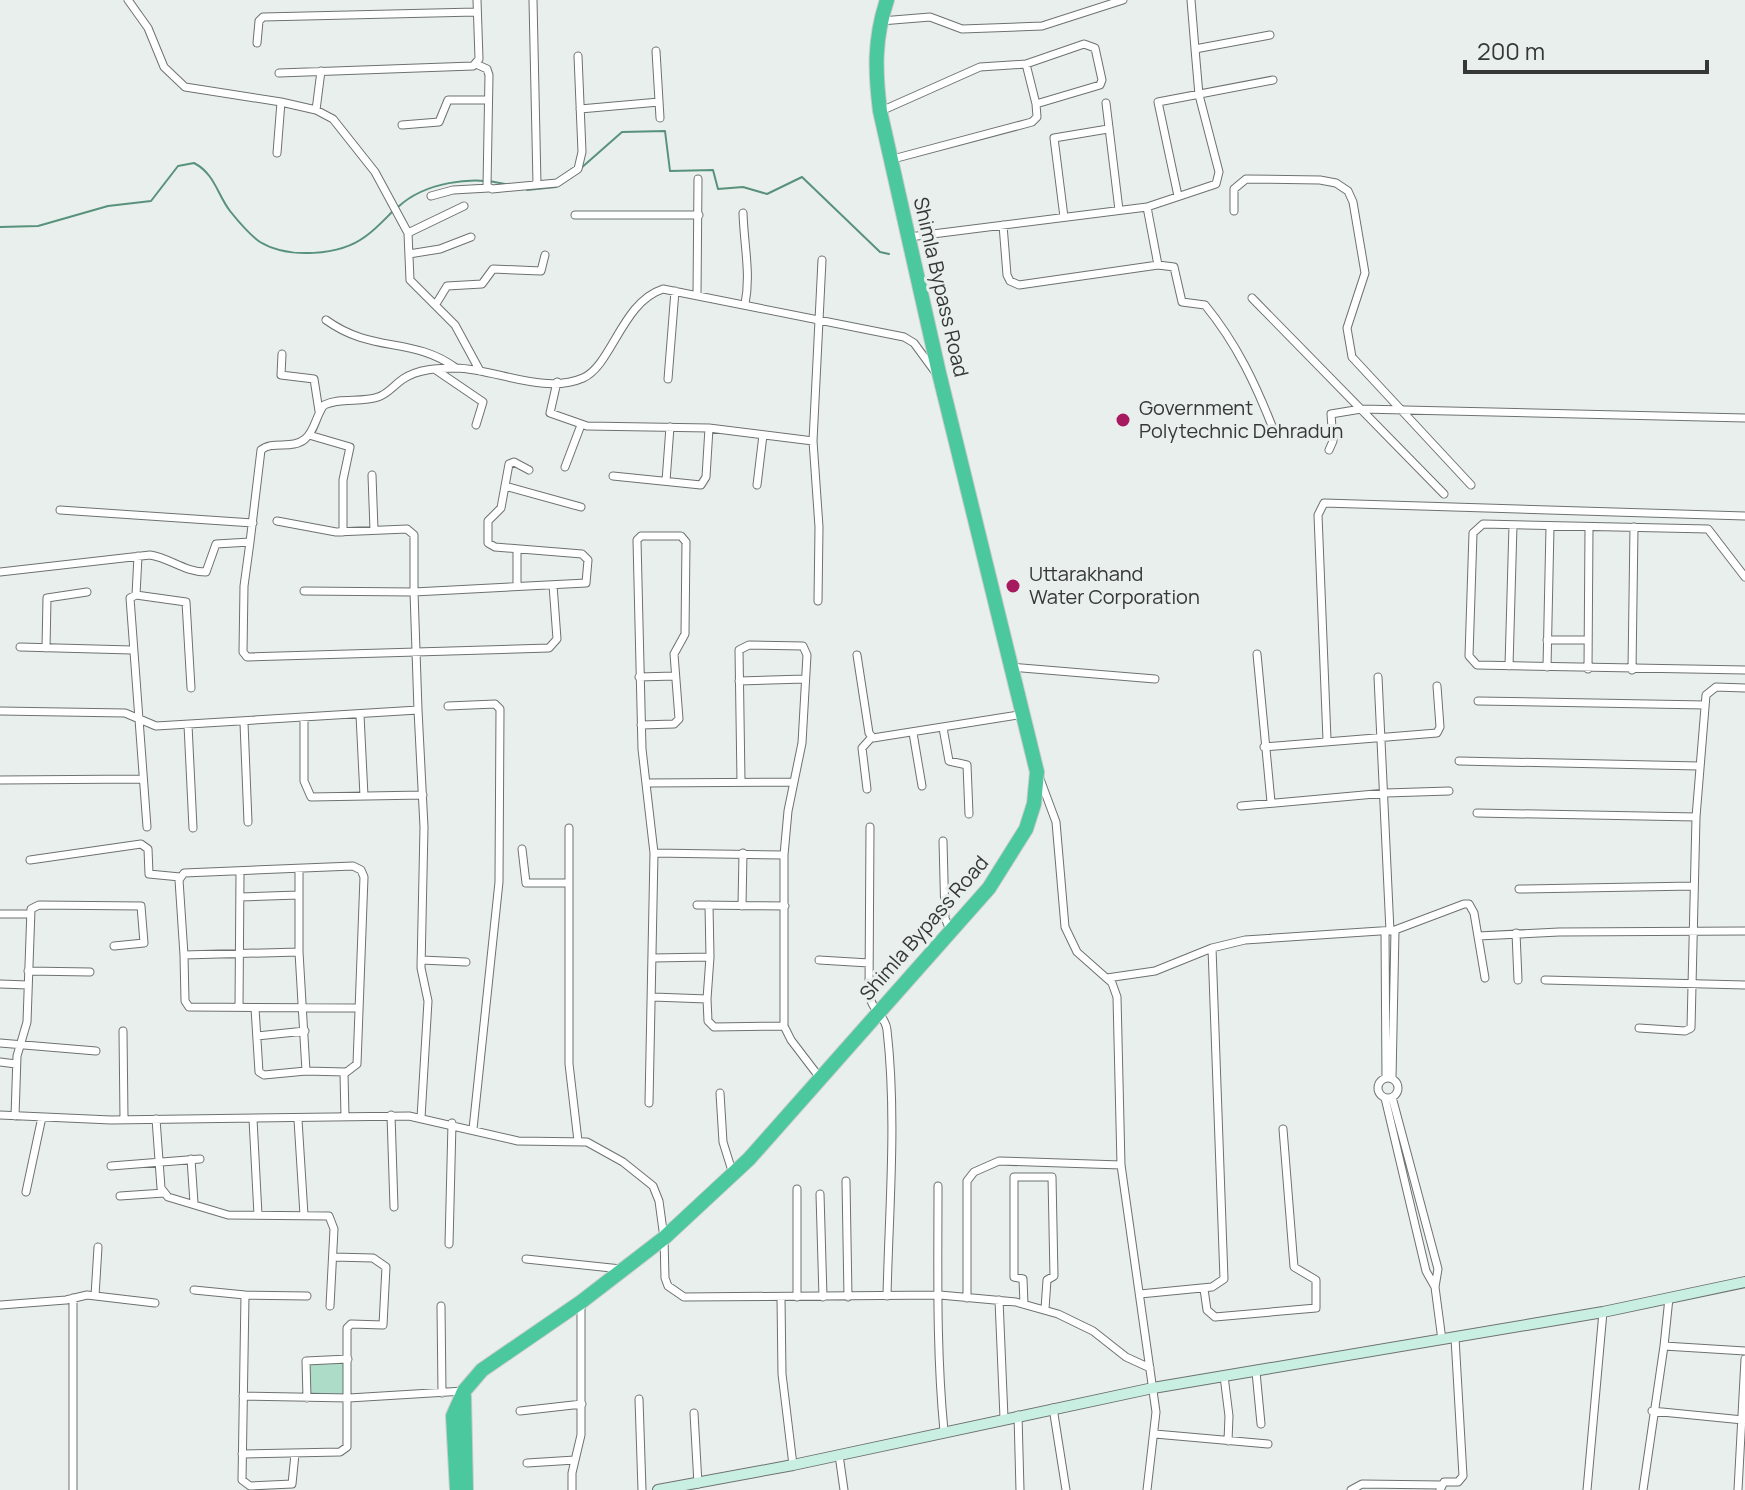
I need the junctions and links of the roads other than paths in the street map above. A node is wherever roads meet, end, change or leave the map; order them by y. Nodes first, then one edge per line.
1 (128, 0) edge
2 (477, 0) edge
3 (533, 0) edge
4 (887, 0) edge
5 (1123, 0) edge
6 (1191, 0) edge
7 (476, 12) junction
8 (880, 21) junction
9 (1270, 35) dead end
10 (257, 43) dead end
11 (1195, 49) junction
12 (656, 51) dead end
13 (578, 56) dead end
14 (476, 64) junction
15 (1026, 64) junction
16 (321, 71) junction
17 (279, 73) dead end
18 (1273, 80) dead end
19 (1199, 95) junction
20 (487, 100) junction
21 (281, 102) junction
22 (659, 102) junction
23 (1106, 103) dead end
24 (1036, 104) junction
25 (580, 109) junction
26 (316, 110) junction
27 (880, 111) junction
28 (660, 118) dead end
29 (402, 125) dead end
30 (1108, 129) junction
31 (277, 153) dead end
32 (893, 159) junction
33 (698, 179) dead end
34 (537, 184) junction
35 (489, 188) junction
36 (431, 196) dead end
37 (1178, 196) junction
38 (464, 206) dead end
39 (1147, 207) junction
40 (1119, 210) junction
41 (1234, 211) dead end
42 (743, 213) dead end
43 (575, 215) dead end
44 (699, 215) junction
45 (1064, 217) junction
46 (1003, 225) junction
47 (408, 233) junction
48 (471, 237) dead end
49 (909, 237) junction
50 (409, 254) junction
51 (545, 255) dead end
52 (822, 260) dead end
53 (1158, 265) junction
54 (675, 291) junction
55 (697, 295) junction
56 (1252, 298) dead end
57 (436, 304) junction
58 (745, 304) junction
59 (818, 318) junction
60 (326, 320) dead end
61 (282, 354) dead end
62 (434, 368) junction
63 (456, 368) junction
64 (480, 371) junction
65 (668, 379) dead end
66 (941, 381) junction
67 (557, 382) junction
68 (1361, 409) junction
69 (1402, 410) junction
70 (319, 411) junction
71 (1745, 418) edge
72 (476, 425) dead end
73 (581, 425) junction
74 (670, 427) junction
75 (709, 428) junction
76 (1274, 431) dead end
77 (309, 435) junction
78 (763, 435) junction
79 (813, 441) junction
80 (1329, 450) dead end
81 (565, 467) dead end
82 (529, 470) dead end
83 (372, 475) dead end
84 (613, 476) dead end
85 (666, 481) junction
86 (757, 485) dead end
87 (1471, 485) dead end
88 (505, 486) junction
89 (1444, 494) dead end
90 (581, 507) dead end
91 (60, 510) dead end
92 (1745, 516) edge
93 (277, 521) dead end
94 (253, 523) junction
95 (1513, 525) junction
96 (1550, 527) junction
97 (1634, 527) junction
98 (1589, 528) junction
99 (374, 530) junction
100 (343, 532) junction
101 (250, 542) junction
102 (517, 549) junction
103 (138, 556) junction
104 (0, 572) edge
105 (1745, 577) edge
106 (553, 585) junction
107 (517, 586) junction
108 (304, 591) dead end
109 (87, 592) dead end
110 (414, 592) junction
111 (136, 595) junction
112 (818, 601) dead end
113 (1547, 640) junction
114 (1588, 640) junction
115 (20, 647) dead end
116 (46, 648) junction
117 (132, 650) junction
118 (416, 651) junction
119 (1257, 654) dead end
120 (857, 655) dead end
121 (1509, 666) junction
122 (1011, 667) junction
123 (1547, 667) junction
124 (1588, 669) junction
125 (1632, 670) junction
126 (1745, 670) edge
127 (674, 676) junction
128 (639, 677) junction
129 (1378, 677) dead end
130 (805, 679) junction
131 (1155, 679) dead end
132 (739, 681) junction
133 (1437, 686) dead end
134 (191, 688) dead end
135 (1745, 688) edge
136 (1478, 701) dead end
137 (1705, 705) junction
138 (448, 706) dead end
139 (418, 710) junction
140 (0, 711) edge
141 (1024, 714) junction
142 (360, 715) junction
143 (140, 719) junction
144 (304, 719) junction
145 (244, 723) junction
146 (188, 725) junction
147 (641, 725) junction
148 (943, 728) junction
149 (913, 733) junction
150 (1383, 735) junction
151 (871, 738) junction
152 (1327, 740) junction
153 (1264, 747) junction
154 (1459, 761) dead end
155 (1699, 766) junction
156 (1037, 772) junction
157 (143, 779) junction
158 (0, 780) edge
159 (741, 781) junction
160 (794, 782) junction
161 (646, 783) junction
162 (922, 786) dead end
163 (867, 789) dead end
164 (1449, 791) dead end
165 (1386, 793) junction
166 (423, 795) junction
167 (364, 796) junction
168 (1271, 802) junction
169 (1241, 806) dead end
170 (1477, 813) dead end
171 (969, 814) dead end
172 (1696, 817) junction
173 (248, 822) dead end
174 (147, 827) dead end
175 (870, 827) dead end
176 (193, 828) dead end
177 (569, 828) dead end
178 (943, 841) dead end
179 (522, 849) dead end
180 (654, 853) junction
181 (743, 853) junction
182 (784, 855) junction
183 (30, 860) dead end
184 (299, 870) junction
185 (240, 873) junction
186 (180, 877) junction
187 (569, 883) junction
188 (1694, 886) junction
189 (1519, 889) dead end
190 (298, 895) junction
191 (240, 897) junction
192 (697, 905) dead end
193 (709, 905) junction
194 (742, 906) junction
195 (785, 906) junction
196 (0, 914) edge
197 (29, 914) junction
198 (1390, 931) junction
199 (1745, 931) edge
200 (951, 932) junction
201 (1692, 932) junction
202 (1516, 933) junction
203 (1478, 936) junction
204 (114, 946) dead end
205 (1212, 948) junction
206 (299, 952) junction
207 (239, 954) junction
208 (184, 955) junction
209 (710, 957) junction
210 (653, 958) junction
211 (421, 960) junction
212 (819, 960) dead end
213 (466, 962) dead end
214 (869, 963) junction
215 (28, 971) junction
216 (90, 972) dead end
217 (1107, 978) junction
218 (1485, 978) dead end
219 (1518, 980) dead end
220 (1545, 980) dead end
221 (1693, 982) junction
222 (0, 984) edge
223 (28, 985) junction
224 (1745, 985) edge
225 (653, 997) junction
226 (707, 999) junction
227 (303, 1006) junction
228 (239, 1007) junction
229 (255, 1008) junction
230 (358, 1008) junction
231 (876, 1014) junction
232 (784, 1026) junction
233 (1639, 1028) dead end
234 (123, 1031) dead end
235 (305, 1031) junction
236 (257, 1036) junction
237 (0, 1043) edge
238 (19, 1047) junction
239 (96, 1051) dead end
240 (0, 1062) edge
241 (16, 1064) junction
242 (306, 1071) junction
243 (345, 1072) junction
244 (820, 1078) junction
245 (1389, 1079) junction
246 (720, 1093) dead end
247 (1389, 1098) junction
248 (649, 1103) dead end
249 (0, 1115) edge
250 (391, 1115) junction
251 (15, 1116) junction
252 (345, 1116) junction
253 (42, 1117) junction
254 (421, 1118) junction
255 (124, 1119) junction
256 (156, 1119) junction
257 (253, 1119) junction
258 (298, 1120) junction
259 (452, 1123) junction
260 (473, 1129) junction
261 (1283, 1129) dead end
262 (578, 1141) junction
263 (191, 1159) junction
264 (200, 1159) dead end
265 (159, 1160) junction
266 (1121, 1165) junction
267 (111, 1166) dead end
268 (733, 1174) junction
269 (846, 1181) dead end
270 (938, 1186) dead end
271 (797, 1189) dead end
272 (26, 1192) dead end
273 (164, 1193) junction
274 (820, 1194) dead end
275 (120, 1196) dead end
276 (194, 1203) junction
277 (394, 1207) dead end
278 (258, 1215) junction
279 (304, 1215) junction
280 (664, 1238) junction
281 (449, 1244) dead end
282 (98, 1247) dead end
283 (333, 1257) junction
284 (526, 1259) dead end
285 (623, 1269) junction
286 (1745, 1282) edge
287 (1435, 1287) junction
288 (1204, 1289) junction
289 (194, 1290) dead end
290 (1140, 1294) junction
291 (245, 1295) junction
292 (940, 1295) junction
293 (95, 1296) junction
294 (307, 1296) dead end
295 (887, 1296) junction
296 (797, 1297) junction
297 (823, 1297) junction
298 (848, 1297) junction
299 (73, 1298) junction
300 (781, 1298) junction
301 (967, 1298) junction
302 (1669, 1298) junction
303 (999, 1300) junction
304 (581, 1302) junction
305 (155, 1303) dead end
306 (1024, 1304) junction
307 (1, 1305) edge
308 (330, 1306) dead end
309 (441, 1306) dead end
310 (1045, 1309) junction
311 (1603, 1312) junction
312 (1455, 1338) junction
313 (1442, 1340) junction
314 (1664, 1346) junction
315 (1745, 1351) edge
316 (348, 1359) junction
317 (1745, 1359) edge
318 (1150, 1368) junction
319 (1256, 1372) junction
320 (1224, 1376) junction
321 (1153, 1388) junction
322 (464, 1391) junction
323 (442, 1393) junction
324 (243, 1396) junction
325 (307, 1398) junction
326 (349, 1398) junction
327 (639, 1399) dead end
328 (582, 1404) junction
329 (1053, 1408) junction
330 (520, 1411) dead end
331 (1652, 1411) junction
332 (694, 1413) dead end
333 (1018, 1415) junction
334 (1004, 1418) junction
335 (1743, 1420) junction
336 (1261, 1424) dead end
337 (944, 1431) junction
338 (1155, 1434) junction
339 (1228, 1441) junction
340 (1268, 1444) dead end
341 (242, 1454) junction
342 (295, 1454) junction
343 (839, 1455) junction
344 (575, 1460) junction
345 (527, 1463) dead end
346 (793, 1465) junction
347 (698, 1484) junction
348 (1440, 1487) edge
349 (73, 1490) edge
350 (457, 1490) edge
351 (466, 1490) edge
352 (572, 1490) edge
353 (642, 1490) edge
354 (658, 1490) edge
355 (844, 1490) edge
356 (1020, 1490) edge
357 (1066, 1490) edge
358 (1147, 1490) edge
359 (1351, 1490) edge
360 (1587, 1490) edge
361 (1643, 1490) edge
362 (1738, 1490) edge

1 - 21 street
2 - 7 street
3 - 34 street
4 - 8 highway, Shimla Bypass Road
5 - 8 street
6 - 11 street
7 - 10 street
7 - 14 street
8 - 27 highway, Shimla Bypass Road
9 - 11 street
11 - 19 street
12 - 22 street
13 - 25 street
14 - 16 street
14 - 20 street
15 - 24 street
15 - 24 street
15 - 27 street
16 - 17 street
16 - 26 street
18 - 19 street
19 - 37 street
19 - 37 street
20 - 29 street
20 - 35 street
21 - 26 street
21 - 31 street
22 - 25 street
22 - 28 street
23 - 30 street
24 - 32 street
25 - 34 street
26 - 47 street
27 - 32 highway, Shimla Bypass Road
30 - 40 street
30 - 45 street
32 - 49 highway, Shimla Bypass Road
33 - 44 street
34 - 35 street
35 - 36 street
37 - 39 street
38 - 47 street
39 - 40 street
39 - 53 street
40 - 45 street
41 - 69 street
42 - 58 street
43 - 44 street
44 - 55 street
45 - 46 street
46 - 49 street
46 - 53 street
47 - 50 street
48 - 50 street
49 - 66 highway, Shimla Bypass Road
50 - 57 street
51 - 57 street
52 - 59 street
53 - 76 street
54 - 55 street
54 - 65 street
54 - 67 street
55 - 58 street
56 - 68 street
57 - 64 street
58 - 59 street
59 - 66 street
59 - 79 street
60 - 63 street
61 - 70 street
62 - 63 street
62 - 70 street
62 - 72 street
63 - 64 street
64 - 67 street
66 - 122 highway, Shimla Bypass Road
67 - 73 street
68 - 69 street
68 - 80 street
68 - 89 street
69 - 71 street
69 - 87 street
70 - 77 street
73 - 74 street
73 - 81 street
74 - 75 street
74 - 85 street
75 - 78 street
75 - 85 street
77 - 94 street
77 - 100 street
78 - 79 street
78 - 86 street
79 - 112 street
82 - 88 street
83 - 99 street
84 - 85 street
88 - 90 street
88 - 102 street
91 - 94 street
92 - 152 street
93 - 100 street
94 - 101 street
95 - 96 street
95 - 121 street
95 - 121 street
96 - 98 street
96 - 113 street
97 - 98 street
97 - 105 street
97 - 125 street
98 - 114 street
99 - 100 street
99 - 110 street
101 - 103 street
101 - 118 street
102 - 106 street
102 - 107 street
103 - 104 street
103 - 111 street
106 - 107 street
106 - 118 street
107 - 110 street
108 - 110 street
109 - 116 street
110 - 118 street
111 - 117 street
111 - 134 street
113 - 114 street
113 - 123 street
114 - 124 street
115 - 116 street
116 - 117 street
117 - 143 street
118 - 139 street
119 - 153 street
120 - 151 street
121 - 123 street
122 - 131 street
122 - 141 highway, Shimla Bypass Road
123 - 124 street
124 - 125 street
125 - 126 street
127 - 128 street
127 - 128 street
127 - 147 street
128 - 147 street
129 - 150 street
130 - 132 street
130 - 132 street
130 - 160 street
132 - 159 street
133 - 150 street
135 - 137 street
136 - 137 street
137 - 155 street
138 - 260 street
139 - 142 street
139 - 166 street
140 - 143 street
141 - 148 street
141 - 156 highway, Shimla Bypass Road
142 - 144 street
142 - 167 street
143 - 146 street
143 - 157 street
144 - 145 street
144 - 167 street
145 - 146 street
145 - 173 street
146 - 176 street
147 - 161 street
148 - 149 street
148 - 171 street
149 - 151 street
149 - 162 street
150 - 152 street
150 - 165 street
151 - 163 street
152 - 153 street
153 - 168 street
154 - 155 street
155 - 172 street
156 - 200 highway, Shimla Bypass Road
156 - 217 street
157 - 158 street
157 - 174 street
159 - 160 street
159 - 161 street
160 - 182 street
161 - 180 street
164 - 165 street
165 - 168 street
165 - 198 street
166 - 167 street
166 - 211 street
168 - 169 street
170 - 172 street
172 - 188 street
175 - 214 street
177 - 187 street
178 - 200 street
179 - 187 street
180 - 181 street
180 - 210 street
181 - 182 street
181 - 194 street
182 - 195 street
183 - 186 street
184 - 185 street
184 - 190 street
184 - 230 street
185 - 186 street
185 - 191 street
186 - 208 street
187 - 262 street
188 - 189 street
188 - 201 street
190 - 191 street
190 - 206 street
191 - 207 street
192 - 193 street
193 - 194 street
193 - 209 street
194 - 195 street
195 - 232 street
196 - 197 street
197 - 204 street
197 - 215 street
198 - 203 street
198 - 205 street
198 - 245 street
199 - 201 street
200 - 231 highway, Shimla Bypass Road
201 - 202 street
201 - 221 street
202 - 203 street
202 - 219 street
203 - 218 street
205 - 217 street
205 - 288 street
206 - 207 street
206 - 227 street
207 - 208 street
207 - 228 street
208 - 228 street
209 - 210 street
209 - 226 street
210 - 225 street
211 - 213 street
211 - 254 street
212 - 214 street
214 - 231 street
215 - 216 street
215 - 223 street
217 - 266 street
220 - 221 street
221 - 224 street
221 - 233 street
222 - 223 street
223 - 238 street
225 - 226 street
225 - 248 street
226 - 232 street
227 - 229 street
227 - 230 street
227 - 235 street
228 - 229 street
229 - 236 street
230 - 243 street
231 - 244 highway, Shimla Bypass Road
231 - 295 street
232 - 244 street
234 - 255 street
235 - 236 street
235 - 242 street
236 - 242 street
237 - 238 street
238 - 239 street
238 - 241 street
240 - 241 street
241 - 251 street
242 - 243 street
243 - 252 street
244 - 268 highway, Shimla Bypass Road
245 - 247 street
245 - 247 street
246 - 268 street
247 - 287 street
247 - 287 street
249 - 251 street
250 - 252 street
250 - 254 street
250 - 277 street
251 - 253 street
252 - 258 street
253 - 255 street
253 - 272 street
254 - 259 street
255 - 256 street
256 - 257 street
256 - 265 street
257 - 258 street
257 - 278 street
258 - 279 street
259 - 260 street
259 - 281 street
260 - 262 street
261 - 288 street
262 - 280 street
263 - 264 street
263 - 265 street
263 - 276 street
265 - 267 street
265 - 273 street
266 - 290 street
266 - 301 street
268 - 280 highway, Shimla Bypass Road
269 - 298 street
270 - 292 street
271 - 296 street
273 - 275 street
273 - 276 street
274 - 297 street
276 - 278 street
278 - 279 street
279 - 283 street
280 - 285 highway, Shimla Bypass Road
280 - 300 street
282 - 293 street
283 - 308 street
283 - 316 street
284 - 285 street
285 - 304 highway, Shimla Bypass Road
286 - 302 street
287 - 313 street
288 - 290 street
289 - 291 street
290 - 318 street
291 - 294 street
291 - 324 street
292 - 295 street
292 - 301 street
292 - 337 street
293 - 299 street
293 - 305 street
295 - 298 street
296 - 297 street
296 - 300 street
297 - 298 street
299 - 307 street
299 - 349 street
300 - 346 street
301 - 303 street
302 - 311 street
302 - 314 street
303 - 306 street
303 - 334 street
304 - 322 highway, Shimla Bypass Road
304 - 328 street
306 - 310 street
306 - 310 street
309 - 323 street
310 - 318 street
311 - 312 street
311 - 360 street
312 - 313 street
312 - 348 street
313 - 319 street
314 - 315 street
314 - 331 street
316 - 325 street
316 - 326 street
317 - 335 street
318 - 321 street
319 - 320 street
319 - 336 street
320 - 321 street
320 - 339 street
321 - 329 street
321 - 338 street
322 - 323 street
322 - 350 highway, Shimla Bypass Road
322 - 351 highway
323 - 326 street
324 - 325 street
324 - 341 street
325 - 326 street
326 - 342 street
327 - 353 street
328 - 330 street
328 - 344 street
329 - 333 street
329 - 357 street
331 - 335 street
331 - 361 street
332 - 347 street
333 - 334 street
333 - 356 street
334 - 337 street
335 - 362 street
337 - 343 street
338 - 339 street
338 - 358 street
339 - 340 street
341 - 342 street
341 - 342 street
343 - 346 street
343 - 355 street
344 - 345 street
344 - 352 street
346 - 347 street
347 - 354 street
348 - 359 street

